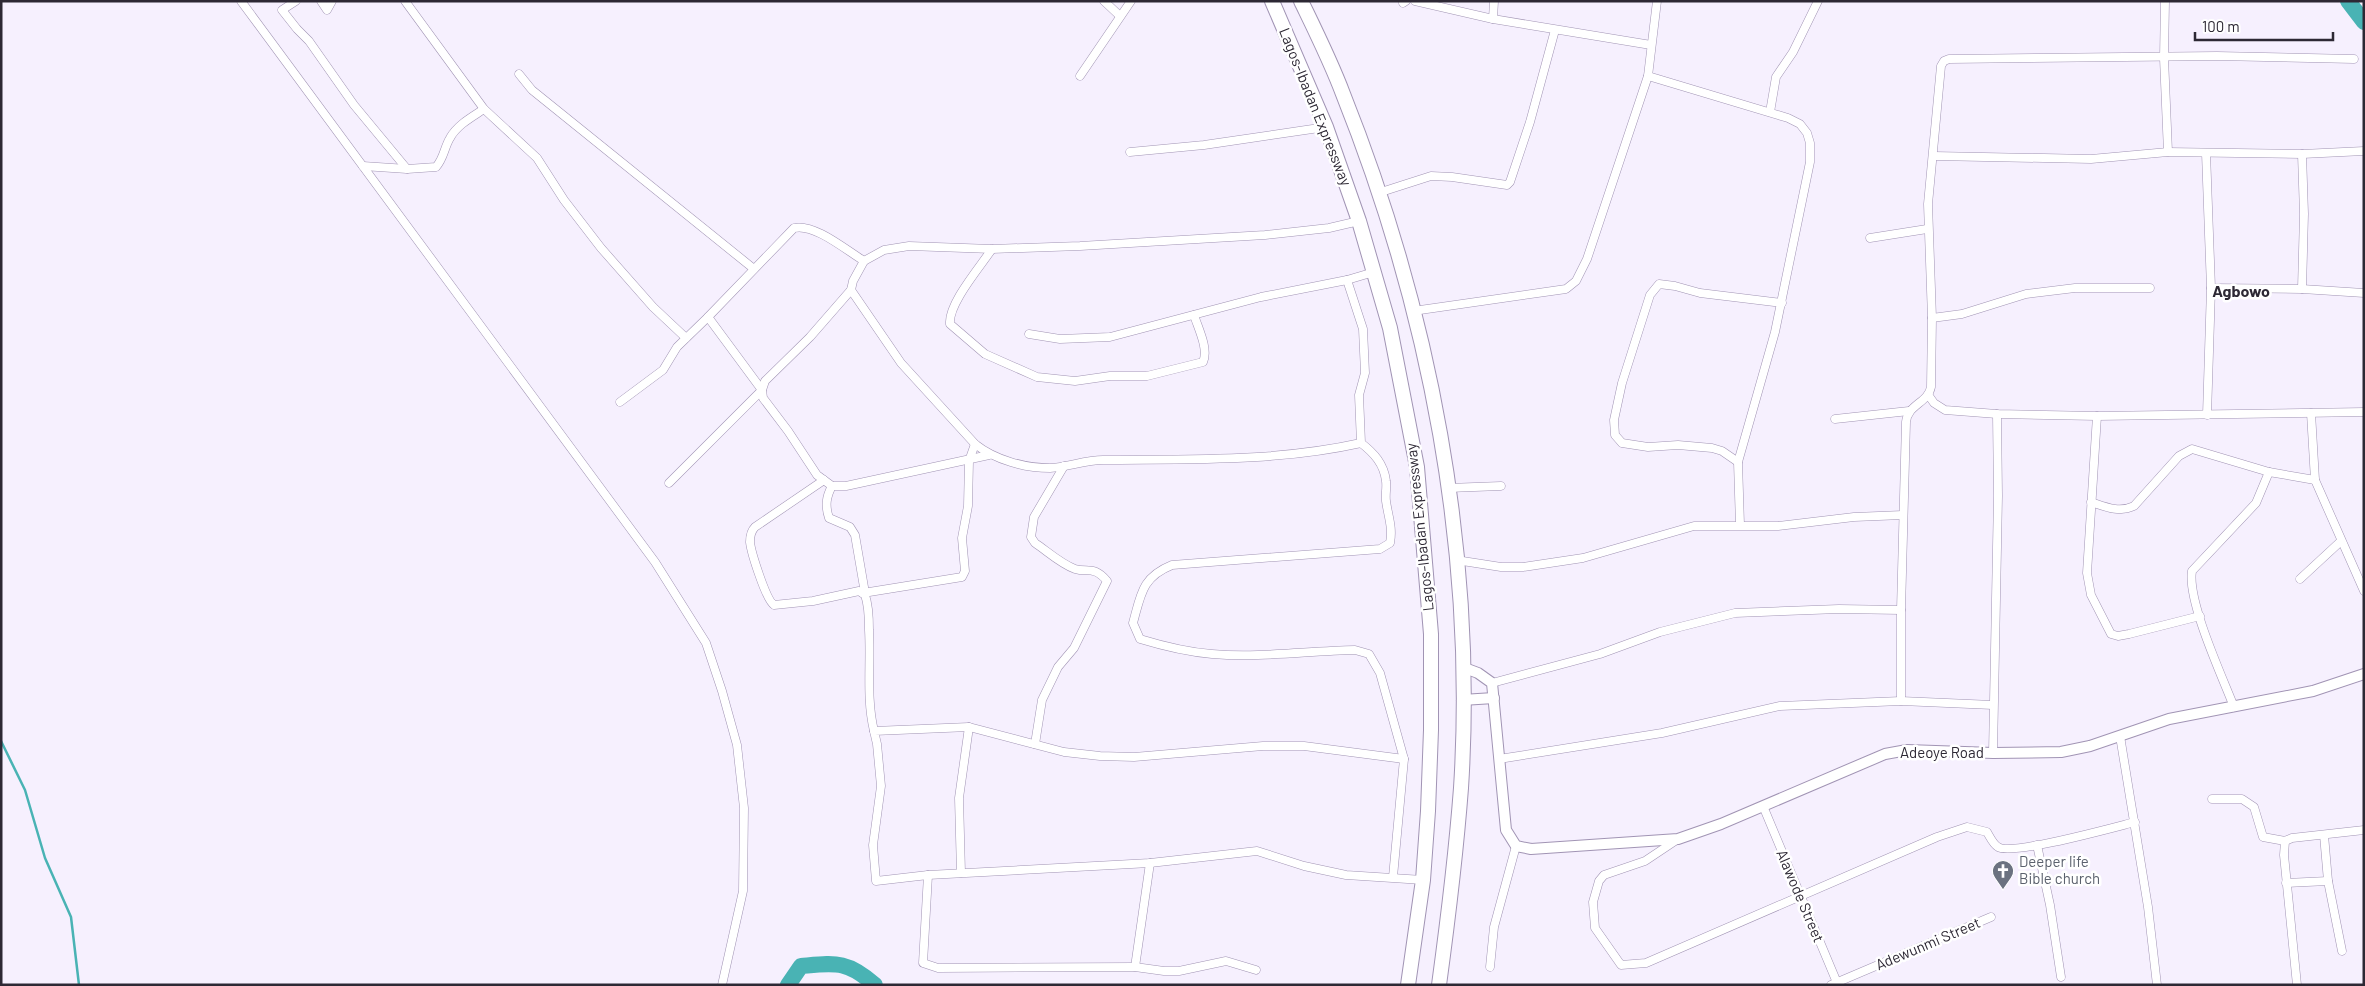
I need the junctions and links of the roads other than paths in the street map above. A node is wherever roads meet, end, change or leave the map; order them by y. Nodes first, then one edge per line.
1 (241, 1) edge
2 (296, 1) edge
3 (321, 1) edge
4 (332, 1) edge
5 (405, 1) edge
6 (1104, 1) edge
7 (1132, 1) edge
8 (1272, 1) edge
9 (1302, 1) edge
10 (1415, 1) edge
11 (1494, 1) edge
12 (1657, 1) edge
13 (1818, 1) edge
14 (2165, 1) edge
15 (1120, 16) junction
16 (1493, 19) junction
17 (1555, 30) junction
18 (1651, 45) junction
19 (2164, 58) junction
20 (2354, 59) dead end
21 (520, 74) dead end
22 (1080, 76) dead end
23 (1648, 76) junction
24 (484, 108) junction
25 (1770, 112) junction
26 (1326, 127) junction
27 (2364, 151) edge
28 (1130, 152) dead end
29 (2168, 152) junction
30 (2206, 153) junction
31 (2302, 154) junction
32 (1934, 156) junction
33 (363, 166) junction
34 (407, 169) junction
35 (1378, 193) junction
36 (1359, 221) junction
37 (1928, 230) junction
38 (1870, 238) dead end
39 (992, 249) junction
40 (864, 261) junction
41 (754, 269) junction
42 (1374, 272) junction
43 (1347, 280) junction
44 (2150, 288) dead end
45 (2211, 288) junction
46 (2302, 289) junction
47 (851, 290) junction
48 (2364, 293) edge
49 (1782, 303) junction
50 (1413, 311) junction
51 (1194, 315) junction
52 (708, 317) junction
53 (1932, 318) junction
54 (1029, 334) dead end
55 (686, 338) junction
56 (762, 390) junction
57 (1929, 396) junction
58 (620, 402) dead end
59 (1909, 411) junction
60 (2364, 412) edge
61 (2311, 413) junction
62 (1997, 414) junction
63 (2207, 415) junction
64 (2097, 416) junction
65 (1836, 419) dead end
66 (1361, 443) junction
67 (976, 444) junction
68 (989, 456) junction
69 (969, 461) junction
70 (1738, 462) junction
71 (1064, 466) junction
72 (2269, 472) junction
73 (824, 480) junction
74 (2315, 480) junction
75 (668, 483) dead end
76 (832, 486) junction
77 (1501, 486) dead end
78 (1448, 488) junction
79 (2091, 502) junction
80 (1903, 515) junction
81 (1740, 525) junction
82 (2340, 542) junction
83 (1456, 560) junction
84 (2300, 580) dead end
85 (2364, 591) edge
86 (864, 593) junction
87 (1900, 610) junction
88 (2200, 616) junction
89 (1462, 667) junction
90 (2364, 674) edge
91 (1492, 684) junction
92 (1494, 698) junction
93 (1462, 700) junction
94 (1901, 701) junction
95 (1993, 705) junction
96 (2234, 707) junction
97 (969, 727) junction
98 (874, 732) junction
99 (2120, 736) junction
100 (1035, 744) junction
101 (1993, 753) junction
102 (1500, 758) junction
103 (1404, 759) junction
104 (2212, 799) dead end
105 (1763, 806) junction
106 (2135, 822) junction
107 (2364, 830) edge
108 (2324, 835) junction
109 (1678, 839) junction
110 (2285, 841) junction
111 (2038, 845) junction
112 (1516, 846) junction
113 (1150, 863) junction
114 (961, 873) junction
115 (928, 875) junction
116 (1393, 877) junction
117 (1423, 880) junction
118 (2328, 881) junction
119 (2286, 883) junction
120 (1799, 897) junction
121 (1991, 917) dead end
122 (2342, 951) dead end
123 (1135, 967) junction
124 (1490, 967) dead end
125 (1256, 970) dead end
126 (2061, 977) dead end
127 (1835, 984) edge
128 (722, 985) edge
129 (1408, 985) edge
130 (1439, 985) edge
131 (2157, 985) edge
132 (2297, 985) edge

1 - 33 street
2 - 34 street
3 - 4 street
5 - 24 street
6 - 15 street
7 - 15 street
8 - 26 highway, Lagos-Ibadan Expressway
9 - 35 highway, Lagos-Ibadan Expressway
10 - 16 street
11 - 16 street
12 - 18 street
13 - 25 street
14 - 19 street
15 - 22 street
16 - 17 street
17 - 18 street
17 - 35 street
18 - 23 street
19 - 20 street
19 - 29 street
19 - 32 street
21 - 41 street
23 - 25 street
23 - 50 street
24 - 34 street
24 - 55 street
25 - 49 street
26 - 28 street
26 - 36 highway, Lagos-Ibadan Expressway
27 - 31 street
29 - 30 street
29 - 32 street
30 - 31 street
30 - 45 street
31 - 46 street
32 - 37 street
33 - 34 street
33 - 128 street
35 - 50 highway, Lagos-Ibadan Expressway
36 - 39 street
36 - 42 highway, Lagos-Ibadan Expressway
37 - 38 street
37 - 53 street
39 - 40 street
39 - 51 street
40 - 41 street
40 - 47 street
41 - 52 street
42 - 43 street
42 - 117 highway, Lagos-Ibadan Expressway
43 - 51 street
43 - 66 street
44 - 53 street
45 - 46 street
45 - 63 street
46 - 48 street
47 - 56 street
47 - 67 street
49 - 70 street
49 - 70 street
50 - 78 highway, Lagos-Ibadan Expressway
51 - 54 street
52 - 55 street
52 - 56 street
53 - 57 street
55 - 58 street
56 - 73 street
56 - 75 street
57 - 59 street
57 - 62 street
59 - 65 street
59 - 80 street
60 - 61 street
61 - 63 street
61 - 74 street
62 - 64 street
62 - 95 street
63 - 64 street
64 - 79 street
66 - 71 street
66 - 103 street
67 - 68 street
67 - 69 street
68 - 69 street
68 - 71 street
69 - 76 street
69 - 86 street
70 - 81 street
71 - 100 street
72 - 74 street
72 - 79 street
72 - 88 street
73 - 76 street
73 - 86 street
74 - 82 street
76 - 86 street
77 - 78 street
78 - 83 highway, Lagos-Ibadan Expressway
79 - 88 street
80 - 81 street
80 - 87 street
81 - 83 street
82 - 84 street
82 - 85 street
83 - 89 highway, Lagos-Ibadan Expressway
86 - 98 street
87 - 91 street
87 - 94 street
88 - 96 street
89 - 91 street
89 - 93 highway, Lagos-Ibadan Expressway
90 - 96 street, Adeoye Road
91 - 92 street
92 - 93 street
92 - 102 street
93 - 130 highway, Lagos-Ibadan Expressway
94 - 95 street
94 - 102 street
95 - 101 street
96 - 99 street, Adeoye Road
97 - 98 street
97 - 100 street
97 - 114 street
98 - 115 street
99 - 101 street, Adeoye Road
99 - 106 street
100 - 103 street
101 - 105 street, Adeoye Road
102 - 112 street
103 - 116 street
104 - 110 street
105 - 109 street, Adeoye Road
105 - 120 street, Alawode Street
106 - 111 street
106 - 131 street
107 - 108 street
108 - 110 street
108 - 118 street
109 - 112 street, Adeoye Road
109 - 120 street
110 - 119 street
111 - 120 street
111 - 126 street
112 - 124 street
113 - 114 street
113 - 116 street
113 - 123 street
114 - 115 street
115 - 123 street
116 - 117 street
117 - 129 highway, Lagos-Ibadan Expressway
118 - 119 street
118 - 122 street
119 - 132 street
120 - 127 street, Alawode Street
121 - 127 street, Adewunmi Street
123 - 125 street

